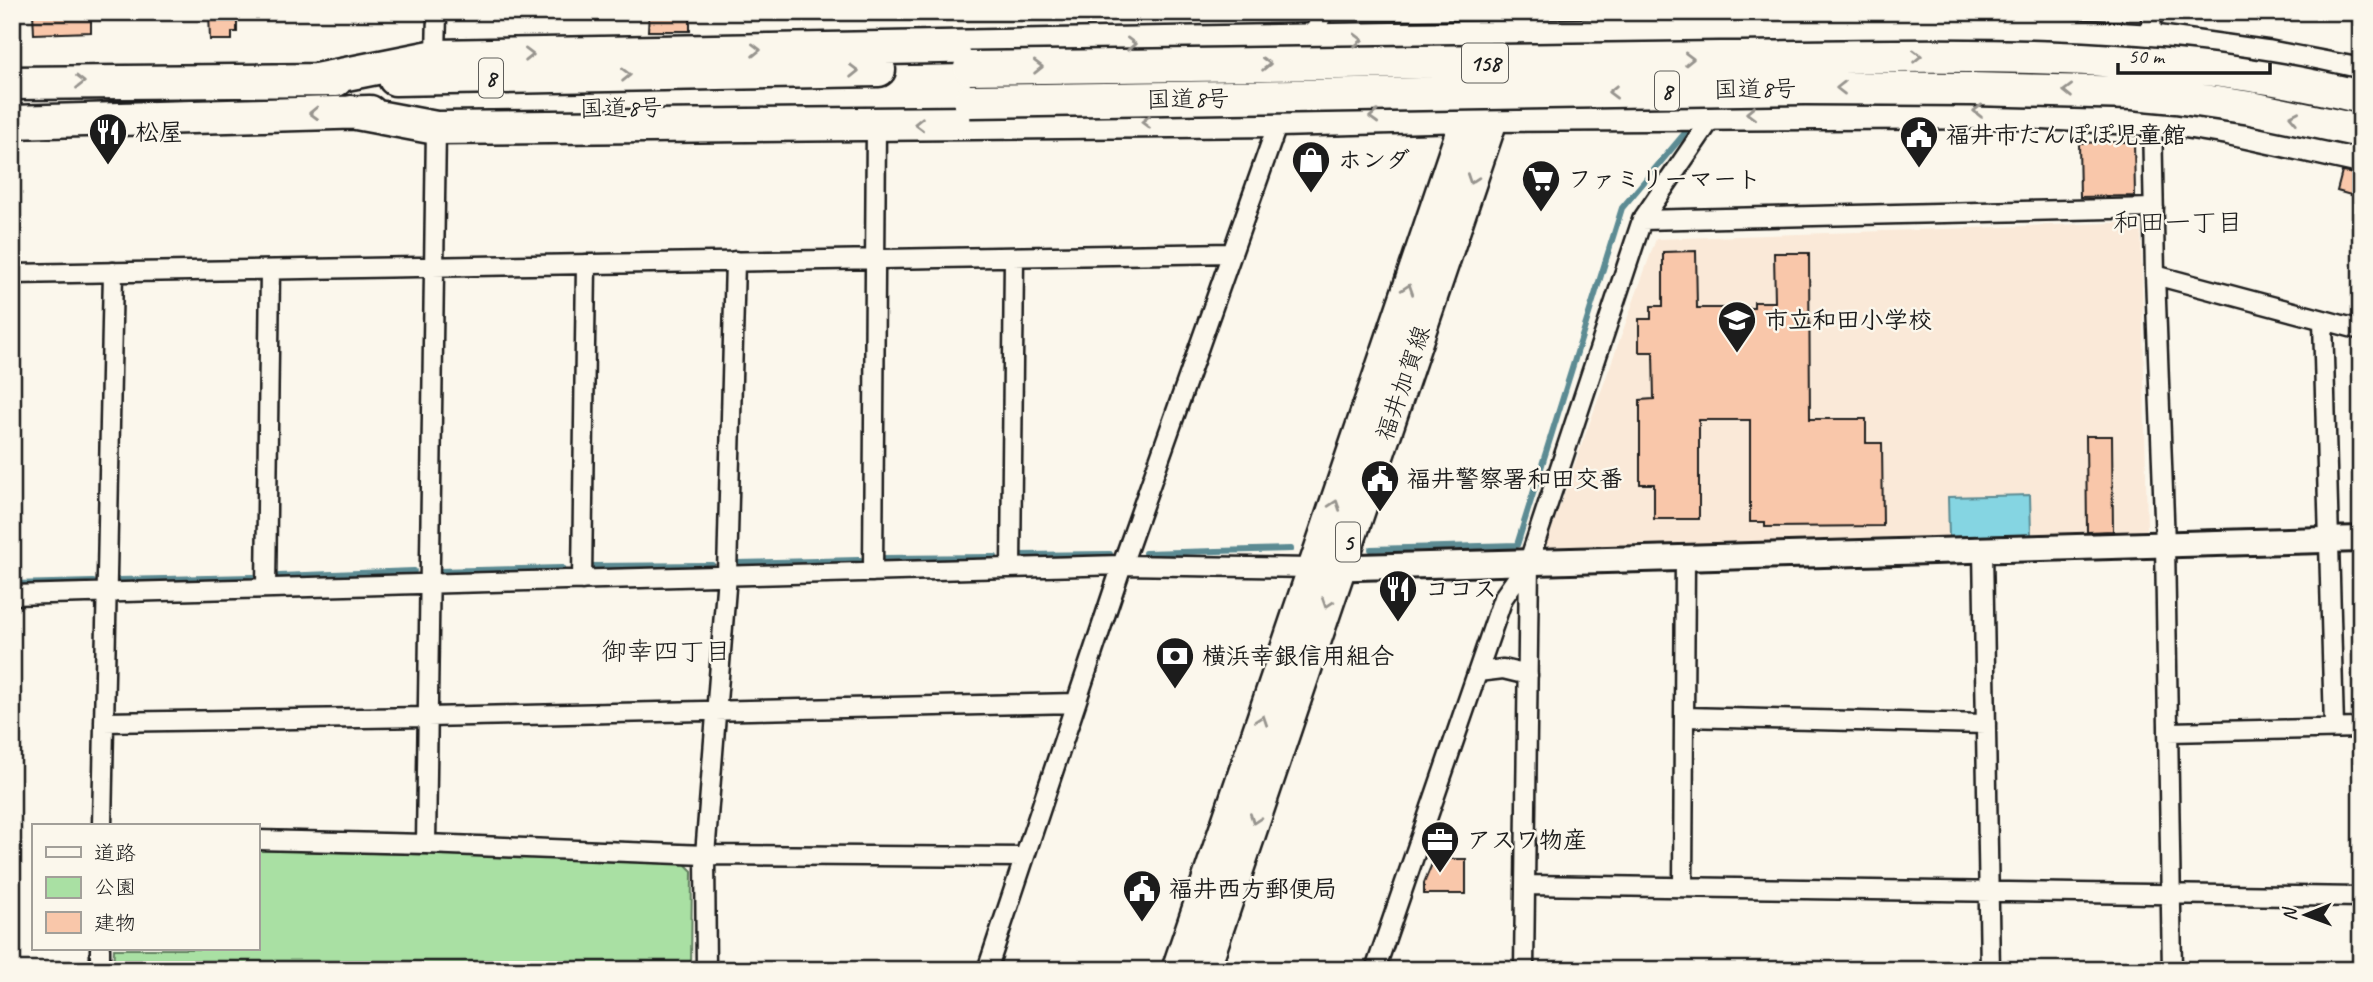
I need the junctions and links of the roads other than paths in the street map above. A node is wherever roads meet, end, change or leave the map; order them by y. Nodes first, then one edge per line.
1 (436, 12) edge
2 (1323, 12) edge
3 (1760, 22) edge
4 (1515, 25) edge
5 (2151, 26) edge
6 (1310, 41) junction
7 (436, 56) junction
8 (2361, 75) edge
9 (316, 80) junction
10 (12, 83) edge
11 (2361, 97) edge
12 (351, 112) junction
13 (1709, 114) junction
14 (1480, 115) junction
15 (2152, 118) junction
16 (1279, 120) junction
17 (12, 122) edge
18 (876, 124) junction
19 (436, 128) junction
20 (2361, 131) edge
21 (2361, 157) edge
22 (2154, 208) junction
23 (1642, 220) junction
24 (1232, 253) junction
25 (1014, 257) junction
26 (875, 259) junction
27 (735, 261) junction
28 (586, 264) junction
29 (433, 267) junction
30 (270, 270) junction
31 (113, 272) junction
32 (12, 274) edge
33 (2155, 275) junction
34 (2323, 320) junction
35 (2361, 330) edge
36 (2361, 539) edge
37 (2329, 540) junction
38 (2165, 544) junction
39 (1983, 549) junction
40 (1685, 557) junction
41 (1530, 561) junction
42 (1122, 565) junction
43 (1012, 568) junction
44 (1327, 568) junction
45 (873, 572) junction
46 (727, 575) junction
47 (582, 580) junction
48 (428, 584) junction
49 (266, 588) junction
50 (107, 593) junction
51 (12, 595) edge
52 (1478, 672) junction
53 (1528, 675) junction
54 (1076, 703) junction
55 (717, 709) junction
56 (427, 717) junction
57 (1684, 717) junction
58 (104, 722) junction
59 (1986, 724) junction
60 (2361, 728) edge
61 (2334, 729) junction
62 (2168, 732) junction
63 (102, 824) edge
64 (259, 840) edge
65 (426, 844) junction
66 (705, 855) junction
67 (1024, 857) junction
68 (1526, 885) junction
69 (1683, 887) junction
70 (1989, 891) junction
71 (2171, 894) junction
72 (2361, 897) edge
73 (100, 950) edge
74 (100, 970) edge
75 (706, 970) edge
76 (987, 970) edge
77 (1176, 970) edge
78 (1205, 970) edge
79 (1375, 970) edge
80 (1524, 970) edge
81 (1990, 970) edge
82 (2172, 970) edge

1 - 7 street
2 - 6 street
3 - 4 highway
3 - 5 highway
6 -> 4 highway
4 - 14 highway, 158
5 - 8 highway
7 -> 6 highway
6 - 16 street
7 - 9 highway
10 -> 9 highway, 国道8号 / 8
9 -> 11 highway, 国道8号 / 8, bridge
12 -> 17 highway, 国道8号 / 8
12 - 19 highway
20 -> 12 highway, 国道8号 / 8, bridge
13 - 14 highway
15 -> 13 highway
13 - 23 street
14 -> 16 highway
14 - 44 main road, 福井加賀線 / 5
15 - 21 highway
15 - 22 street
16 -> 18 highway
16 - 24 street
18 - 19 highway
18 - 26 street
19 - 29 street
22 - 23 street
22 - 33 street
23 - 41 street
24 - 25 street
24 - 42 street
25 - 26 street
25 - 43 street
26 - 27 street
26 - 45 street
27 - 28 street
27 - 46 street
28 - 29 street
28 - 47 street
29 - 30 street
29 - 48 street
30 - 31 street
30 - 49 street
31 - 32 street
31 - 50 street
33 - 34 street
33 - 38 street
34 - 35 street
34 - 37 street
36 - 37 street
37 - 38 street
37 - 61 street
38 - 39 street
38 - 62 street
39 - 40 street
39 - 59 street
40 - 41 street
40 - 57 street
41 - 44 street
41 - 52 street
41 - 53 street
42 - 43 street
42 - 44 street
42 - 54 street
43 - 45 street
77 -> 44 main road, 福井加賀線 / 5
44 -> 78 main road, 福井加賀線 / 5
45 - 46 street
46 - 47 street
46 - 55 street
47 - 48 street
48 - 49 street
48 - 56 street
49 - 50 street
50 - 51 street
50 - 58 street
52 - 53 street
52 - 79 street
53 - 68 street
54 - 55 street
54 - 67 street
55 - 56 street
55 - 66 street
56 - 58 street
56 - 65 street
57 - 59 street
57 - 69 street
58 - 63 street
59 - 70 street
60 - 61 street
61 - 62 street
62 - 71 street
64 - 65 street
65 - 66 street
66 - 67 street
66 - 75 street
67 - 76 street
68 - 69 street
68 - 80 street
69 - 70 street
70 - 71 street
70 - 81 street
71 - 72 street
71 - 82 street
73 - 74 street

